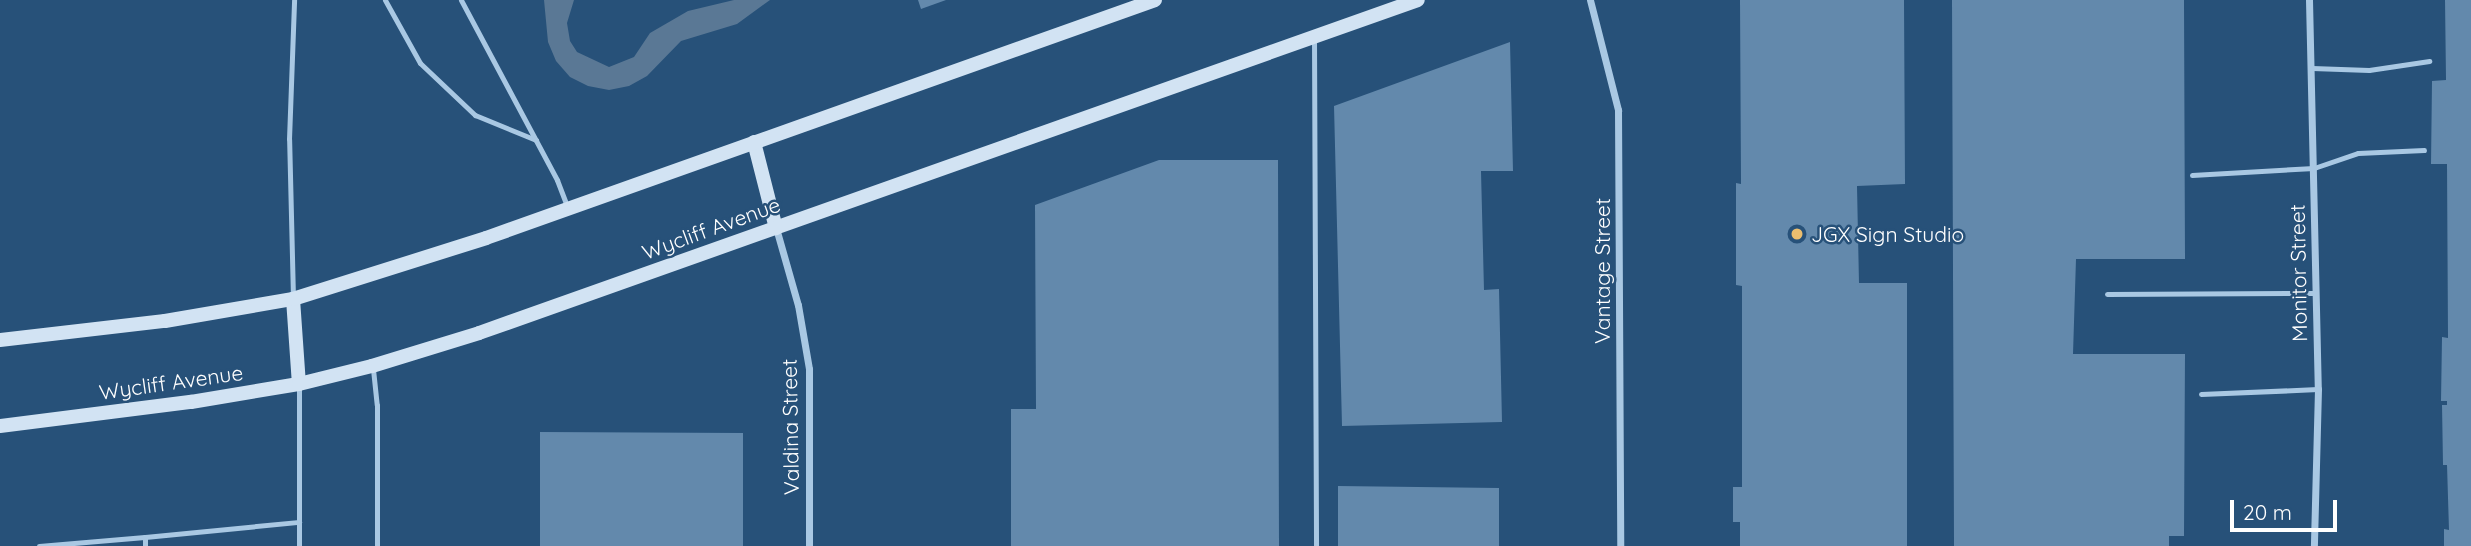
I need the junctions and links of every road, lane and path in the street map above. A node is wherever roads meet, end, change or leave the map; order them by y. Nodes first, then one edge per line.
1 (294, 0) edge
2 (385, 0) edge
3 (461, 0) edge
4 (1156, 0) edge
5 (1418, 0) edge
6 (1590, 0) edge
7 (2309, 0) edge
8 (1314, 37) junction
9 (2428, 61) dead end
10 (2312, 68) junction
11 (536, 140) junction
12 (754, 142) junction
13 (2424, 150) dead end
14 (2314, 168) junction
15 (2192, 175) dead end
16 (568, 208) junction
17 (776, 228) junction
18 (2316, 293) junction
19 (2107, 294) dead end
20 (293, 299) junction
21 (0, 340) edge
22 (372, 366) junction
23 (299, 384) junction
24 (2318, 389) junction
25 (2201, 394) dead end
26 (0, 426) edge
27 (299, 522) junction
28 (145, 537) junction
29 (38, 546) edge
30 (145, 546) edge
31 (299, 546) edge
32 (377, 546) edge
33 (809, 546) edge
34 (1315, 546) edge
35 (1620, 546) edge
36 (2314, 546) edge

1 - 20 lane
2 - 11 lane
3 - 11 lane
4 - 12 main road
5 - 8 main road, Wycliff Avenue
6 - 35 street, Vantage Street
7 - 10 street, Monitor Street
8 - 17 main road, Wycliff Avenue
8 - 34 lane
9 - 10 lane
10 - 14 street, Monitor Street
11 - 16 lane
12 - 16 main road
12 - 17 main road
13 - 14 lane
14 - 15 lane
14 - 18 street, Monitor Street
16 - 20 main road
17 - 22 main road, Wycliff Avenue
17 - 33 street, Valdina Street
18 - 19 lane
18 - 24 street, Monitor Street
20 - 21 main road
20 - 23 main road
22 - 23 main road, Wycliff Avenue
22 - 32 lane
23 - 26 main road, Wycliff Avenue
23 - 27 lane
24 - 25 lane
24 - 36 street, Monitor Street
27 - 28 lane
27 - 31 lane
28 - 29 lane
28 - 30 lane

